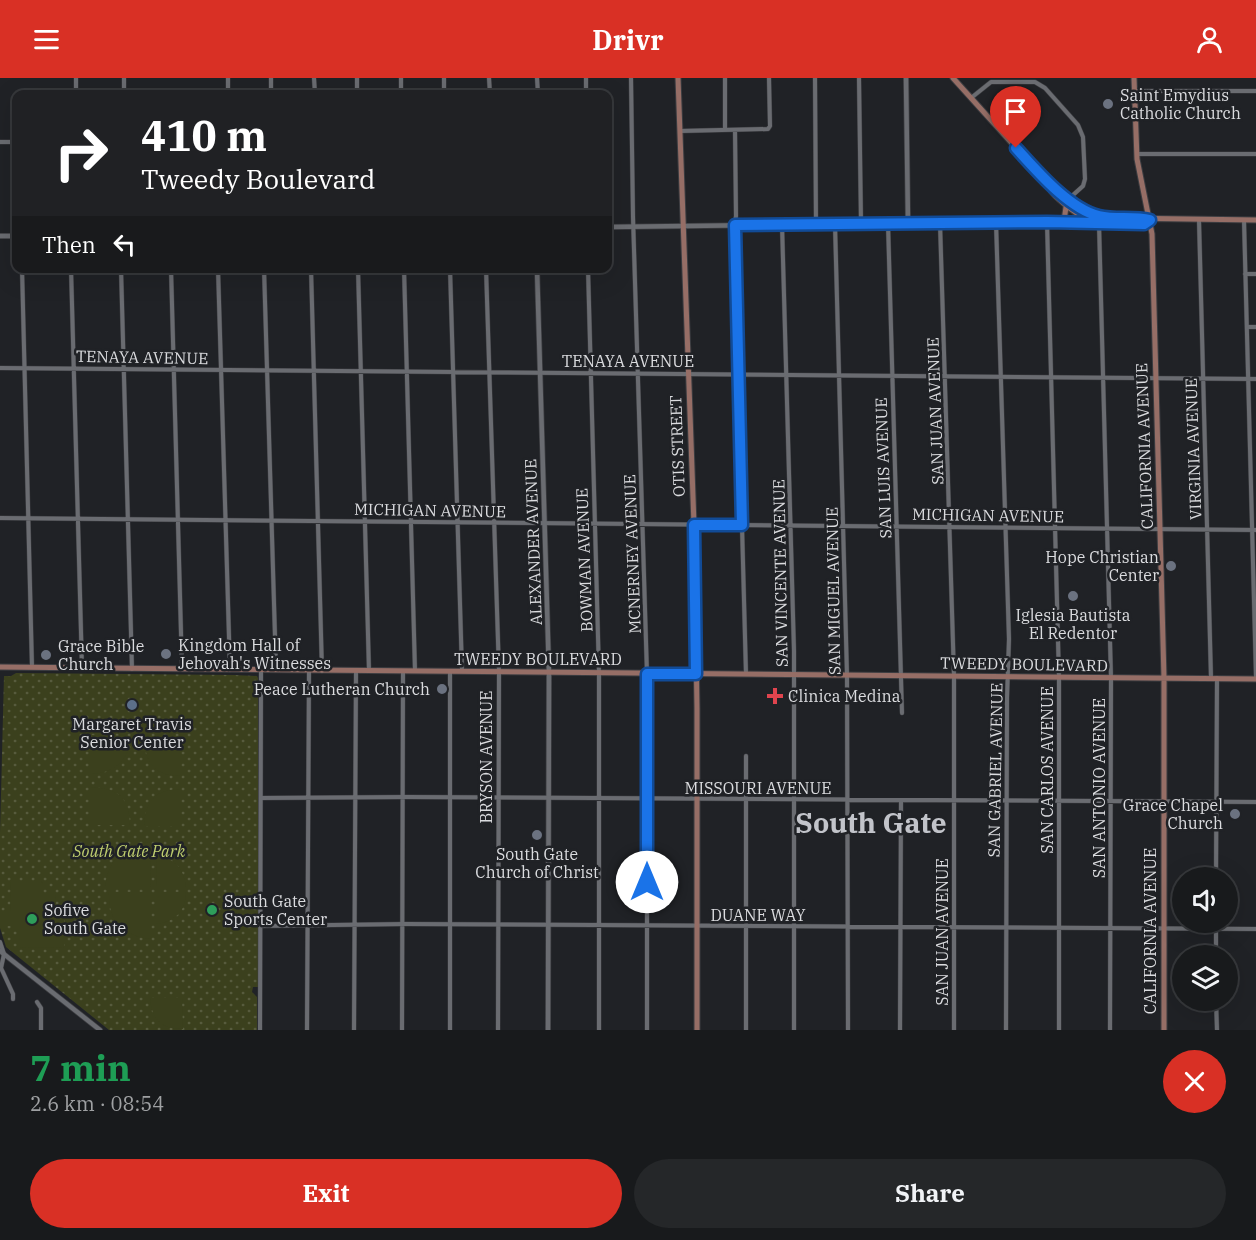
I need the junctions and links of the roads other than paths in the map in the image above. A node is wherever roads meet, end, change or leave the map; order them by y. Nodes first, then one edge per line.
1 (631, 78) edge
2 (678, 78) edge
3 (725, 78) edge
4 (769, 78) edge
5 (815, 78) edge
6 (859, 78) edge
7 (906, 78) edge
8 (952, 78) edge
9 (1134, 78) edge
10 (1135, 91) junction
11 (1256, 91) edge
12 (971, 98) junction
13 (725, 130) junction
14 (735, 130) junction
15 (680, 131) junction
16 (1137, 154) junction
17 (1256, 154) edge
18 (1045, 180) junction
19 (1070, 200) junction
20 (1066, 207) junction
21 (1086, 212) junction
22 (1081, 216) junction
23 (1064, 220) junction
24 (1150, 220) junction
25 (1199, 220) junction
26 (1244, 220) junction
27 (1256, 220) edge
28 (996, 222) junction
29 (1047, 222) junction
30 (861, 223) junction
31 (888, 223) junction
32 (908, 223) junction
33 (940, 223) junction
34 (1099, 223) junction
35 (782, 224) junction
36 (816, 224) junction
37 (835, 224) junction
38 (682, 225) junction
39 (735, 225) junction
40 (633, 226) junction
41 (612, 227) edge
42 (22, 273) edge
43 (71, 273) edge
44 (121, 273) edge
45 (171, 273) edge
46 (218, 273) edge
47 (264, 273) edge
48 (311, 273) edge
49 (358, 273) edge
50 (404, 273) edge
51 (450, 273) edge
52 (486, 273) edge
53 (537, 273) edge
54 (588, 273) edge
55 (1245, 274) junction
56 (1256, 274) edge
57 (1246, 327) junction
58 (1256, 327) edge
59 (0, 368) edge
60 (74, 368) junction
61 (24, 369) junction
62 (123, 369) junction
63 (174, 369) junction
64 (221, 370) junction
65 (268, 371) junction
66 (315, 371) junction
67 (362, 371) junction
68 (408, 371) junction
69 (454, 372) junction
70 (490, 372) junction
71 (540, 373) junction
72 (591, 374) junction
73 (639, 374) junction
74 (688, 374) junction
75 (738, 374) junction
76 (786, 375) junction
77 (840, 375) junction
78 (893, 375) junction
79 (946, 376) junction
80 (1002, 376) junction
81 (1052, 377) junction
82 (1103, 377) junction
83 (1156, 378) junction
84 (1203, 378) junction
85 (1248, 379) junction
86 (1256, 379) edge
87 (1249, 432) junction
88 (1256, 432) edge
89 (1253, 484) edge
90 (0, 518) edge
91 (28, 519) junction
92 (78, 519) junction
93 (128, 519) junction
94 (178, 520) junction
95 (225, 520) junction
96 (271, 521) junction
97 (318, 521) junction
98 (364, 522) junction
99 (411, 522) junction
100 (458, 522) junction
101 (494, 523) junction
102 (545, 523) junction
103 (595, 524) junction
104 (643, 524) junction
105 (694, 525) junction
106 (742, 525) junction
107 (791, 526) junction
108 (844, 526) junction
109 (897, 526) junction
110 (950, 527) junction
111 (1006, 527) junction
112 (1056, 528) junction
113 (1107, 528) junction
114 (1160, 529) junction
115 (1207, 529) junction
116 (1254, 530) edge
117 (1255, 582) edge
118 (1255, 631) edge
119 (0, 668) edge
120 (33, 668) junction
121 (82, 669) junction
122 (132, 669) junction
123 (182, 670) junction
124 (230, 670) junction
125 (261, 671) junction
126 (276, 671) junction
127 (309, 671) junction
128 (322, 671) junction
129 (356, 672) junction
130 (369, 672) junction
131 (403, 672) junction
132 (415, 672) junction
133 (450, 672) junction
134 (462, 672) junction
135 (499, 672) junction
136 (549, 673) junction
137 (599, 673) junction
138 (647, 674) junction
139 (696, 674) junction
140 (746, 675) junction
141 (794, 675) junction
142 (848, 675) junction
143 (900, 676) junction
144 (954, 676) junction
145 (1008, 677) junction
146 (1059, 678) junction
147 (1111, 678) junction
148 (1164, 678) junction
149 (1214, 678) junction
150 (1256, 678) edge
151 (902, 713) dead end
152 (746, 756) dead end
153 (403, 797) junction
154 (450, 797) junction
155 (261, 798) junction
156 (308, 798) junction
157 (356, 798) junction
158 (498, 798) junction
159 (549, 798) junction
160 (599, 799) junction
161 (647, 799) junction
162 (746, 799) junction
163 (696, 800) junction
164 (794, 800) junction
165 (847, 800) junction
166 (900, 801) junction
167 (954, 801) junction
168 (1006, 801) junction
169 (1059, 801) junction
170 (1111, 801) junction
171 (1164, 802) junction
172 (1216, 802) junction
173 (1256, 802) edge
174 (1216, 867) edge
175 (403, 924) junction
176 (450, 924) junction
177 (355, 925) junction
178 (498, 925) junction
179 (549, 925) junction
180 (599, 925) junction
181 (260, 926) junction
182 (308, 926) junction
183 (647, 926) junction
184 (697, 926) junction
185 (747, 927) junction
186 (794, 927) junction
187 (847, 927) junction
188 (900, 928) junction
189 (954, 928) junction
190 (1006, 928) junction
191 (1059, 928) junction
192 (1110, 929) junction
193 (1164, 929) junction
194 (1172, 929) edge
195 (1238, 929) edge
196 (1256, 929) edge
197 (0, 942) edge
198 (2, 952) edge
199 (13, 999) dead end
200 (37, 1002) dead end
201 (1216, 1011) edge
202 (41, 1030) edge
203 (100, 1030) edge
204 (260, 1030) edge
205 (307, 1030) edge
206 (354, 1030) edge
207 (402, 1030) edge
208 (450, 1030) edge
209 (498, 1030) edge
210 (548, 1030) edge
211 (599, 1030) edge
212 (647, 1030) edge
213 (697, 1030) edge
214 (746, 1030) edge
215 (794, 1030) edge
216 (848, 1030) edge
217 (900, 1030) edge
218 (954, 1030) edge
219 (1006, 1030) edge
220 (1059, 1030) edge
221 (1110, 1030) edge
222 (1164, 1030) edge
223 (1217, 1030) edge

1 - 40 street, MCNERNEY AVENUE
2 - 15 main road, OTIS STREET
3 - 13 street
4 - 14 street
5 - 36 street
6 - 30 street
7 - 32 street
8 - 12 main road
9 - 10 main road, CALIFORNIA AVENUE
10 - 11 street
10 - 16 main road, CALIFORNIA AVENUE
12 - 18 main road
12 - 19 street
13 - 14 street
13 - 15 street
14 - 39 street
15 - 38 main road, OTIS STREET
16 - 17 street
16 - 24 main road, CALIFORNIA AVENUE
18 - 19 main road
18 - 20 main road
19 - 20 street
19 - 21 main road
20 - 22 main road
20 - 23 main road
21 - 22 street
21 - 24 main road
22 - 23 street
22 - 34 main road
23 - 29 street
24 - 25 main road
24 - 34 main road
24 - 83 main road, CALIFORNIA AVENUE
25 - 26 main road
25 - 84 street, VIRGINIA AVENUE
26 - 27 main road
26 - 55 street
28 - 29 street
28 - 33 street
28 - 80 street, SAN GABRIEL AVENUE
29 - 34 street
29 - 81 street, SAN CARLOS AVENUE
30 - 31 street
30 - 37 street
31 - 32 street
31 - 78 street, SAN LUIS AVENUE
32 - 33 street
33 - 79 street, SAN JUAN AVENUE
34 - 82 street, SAN ANTONIO AVENUE
35 - 36 street
35 - 39 street
35 - 76 street, SAN VINCENTE AVENUE
36 - 37 street
37 - 77 street, SAN MIGUEL AVENUE
38 - 39 street
38 - 40 street
38 - 74 main road, OTIS STREET
39 - 75 street
40 - 41 street
40 - 73 street, MCNERNEY AVENUE
42 - 61 street
43 - 60 street
44 - 62 street
45 - 63 street
46 - 64 street
47 - 65 street
48 - 66 street
49 - 67 street
50 - 68 street
51 - 69 street
52 - 70 street, BRYSON AVENUE
53 - 71 street, ALEXANDER AVENUE
54 - 72 street, BOWMAN AVENUE
55 - 56 street
55 - 57 street
57 - 58 street
57 - 85 street
59 - 61 street, TENAYA AVENUE
60 - 61 street, TENAYA AVENUE
60 - 62 street, TENAYA AVENUE
60 - 92 street
61 - 91 street
62 - 63 street, TENAYA AVENUE
62 - 93 street
63 - 64 street, TENAYA AVENUE
63 - 94 street
64 - 65 street, TENAYA AVENUE
64 - 95 street
65 - 66 street, TENAYA AVENUE
65 - 96 street
66 - 67 street, TENAYA AVENUE
66 - 97 street
67 - 68 street, TENAYA AVENUE
67 - 98 street
68 - 69 street, TENAYA AVENUE
68 - 99 street
69 - 70 street, TENAYA AVENUE
69 - 100 street
70 - 71 street, TENAYA AVENUE
70 - 101 street, BRYSON AVENUE
71 - 72 street, TENAYA AVENUE
71 - 102 street, ALEXANDER AVENUE
72 - 73 street, TENAYA AVENUE
72 - 103 street, BOWMAN AVENUE
73 - 74 street, TENAYA AVENUE
73 - 104 street, MCNERNEY AVENUE
74 - 75 street, TENAYA AVENUE
74 - 105 main road, OTIS STREET
75 - 76 street, TENAYA AVENUE
75 - 106 street
76 - 77 street, TENAYA AVENUE
76 - 107 street, SAN VINCENTE AVENUE
77 - 78 street, TENAYA AVENUE
77 - 108 street, SAN MIGUEL AVENUE
78 - 79 street, TENAYA AVENUE
78 - 109 street, SAN LUIS AVENUE
79 - 80 street, TENAYA AVENUE
79 - 110 street, SAN JUAN AVENUE
80 - 81 street, TENAYA AVENUE
80 - 111 street, SAN GABRIEL AVENUE
81 - 82 street, TENAYA AVENUE
81 - 112 street, SAN CARLOS AVENUE
82 - 83 street, TENAYA AVENUE
82 - 113 street, SAN ANTONIO AVENUE
83 - 84 street, TENAYA AVENUE
83 - 114 main road, CALIFORNIA AVENUE
84 - 85 street, TENAYA AVENUE
84 - 115 street, VIRGINIA AVENUE
85 - 86 street, TENAYA AVENUE
85 - 87 street
87 - 88 street
87 - 89 street
89 - 116 street
90 - 91 street, MICHIGAN AVENUE
91 - 92 street, MICHIGAN AVENUE
91 - 120 street
92 - 93 street, MICHIGAN AVENUE
92 - 121 street
93 - 94 street, MICHIGAN AVENUE
93 - 122 street
94 - 95 street, MICHIGAN AVENUE
94 - 123 street
95 - 96 street, MICHIGAN AVENUE
95 - 124 street
96 - 97 street, MICHIGAN AVENUE
96 - 126 street
97 - 98 street, MICHIGAN AVENUE
97 - 128 street
98 - 99 street, MICHIGAN AVENUE
98 - 130 street
99 - 100 street, MICHIGAN AVENUE
99 - 132 street
100 - 101 street, MICHIGAN AVENUE
100 - 134 street
101 - 102 street, MICHIGAN AVENUE
101 - 135 street, BRYSON AVENUE
102 - 103 street, MICHIGAN AVENUE
102 - 136 street, ALEXANDER AVENUE
103 - 104 street, MICHIGAN AVENUE
103 - 137 street, BOWMAN AVENUE
104 - 105 street, MICHIGAN AVENUE
104 - 138 street, MCNERNEY AVENUE
105 - 106 street, MICHIGAN AVENUE
105 - 139 main road, OTIS STREET
106 - 107 street, MICHIGAN AVENUE
106 - 140 street
107 - 108 street, MICHIGAN AVENUE
107 - 141 street, SAN VINCENTE AVENUE
108 - 109 street, MICHIGAN AVENUE
108 - 142 street, SAN MIGUEL AVENUE
109 - 110 street, MICHIGAN AVENUE
109 - 143 street, SAN LUIS AVENUE
110 - 111 street, MICHIGAN AVENUE
110 - 144 street, SAN JUAN AVENUE
111 - 112 street, MICHIGAN AVENUE
111 - 145 street, SAN GABRIEL AVENUE
112 - 113 street, MICHIGAN AVENUE
112 - 146 street, SAN CARLOS AVENUE
113 - 114 street, MICHIGAN AVENUE
113 - 147 street, SAN ANTONIO AVENUE
114 - 115 street, MICHIGAN AVENUE
114 - 148 main road, CALIFORNIA AVENUE
115 - 116 street, MICHIGAN AVENUE
115 - 149 street, VIRGINIA AVENUE
116 - 117 street
117 - 118 street
118 - 150 street
119 - 120 main road, TWEEDY BOULEVARD
120 - 121 main road, TWEEDY BOULEVARD
121 - 122 main road, TWEEDY BOULEVARD
122 - 123 main road, TWEEDY BOULEVARD
123 - 124 main road, TWEEDY BOULEVARD
124 - 125 main road, TWEEDY BOULEVARD
125 - 126 main road, TWEEDY BOULEVARD
125 - 155 street
126 - 127 main road, TWEEDY BOULEVARD
127 - 128 main road, TWEEDY BOULEVARD
127 - 156 street
128 - 129 main road, TWEEDY BOULEVARD
129 - 130 main road, TWEEDY BOULEVARD
129 - 157 street
130 - 131 main road, TWEEDY BOULEVARD
131 - 132 main road, TWEEDY BOULEVARD
131 - 153 street
132 - 133 main road, TWEEDY BOULEVARD
133 - 134 main road, TWEEDY BOULEVARD
133 - 154 street
134 - 135 main road, TWEEDY BOULEVARD
135 - 136 main road, TWEEDY BOULEVARD
135 - 158 street, BRYSON AVENUE
136 - 137 main road, TWEEDY BOULEVARD
136 - 159 street, ALEXANDER AVENUE
137 - 138 main road, TWEEDY BOULEVARD
137 - 160 street, BOWMAN AVENUE
138 - 139 main road, TWEEDY BOULEVARD
138 - 161 street, MCNERNEY AVENUE
139 - 140 main road, TWEEDY BOULEVARD
139 - 163 main road, OTIS STREET
140 - 141 main road, TWEEDY BOULEVARD
141 - 142 main road, TWEEDY BOULEVARD
141 - 164 street, SAN VINCENTE AVENUE
142 - 143 main road, TWEEDY BOULEVARD
142 - 165 street, SAN MIGUEL AVENUE
143 - 144 main road, TWEEDY BOULEVARD
143 - 151 street, SAN LUIS AVENUE
144 - 145 main road, TWEEDY BOULEVARD
144 - 167 street, SAN JUAN AVENUE
145 - 146 main road, TWEEDY BOULEVARD
145 - 168 street, SAN GABRIEL AVENUE
146 - 147 main road, TWEEDY BOULEVARD
146 - 169 street, SAN CARLOS AVENUE
147 - 148 main road, TWEEDY BOULEVARD
147 - 170 street, SAN ANTONIO AVENUE
148 - 149 main road, TWEEDY BOULEVARD
148 - 171 main road, CALIFORNIA AVENUE
149 - 150 main road, TWEEDY BOULEVARD
149 - 172 street, VIRGINIA AVENUE
152 - 162 street
153 - 154 street, MISSOURI AVENUE
153 - 157 street, MISSOURI AVENUE
153 - 175 street
154 - 158 street, MISSOURI AVENUE
154 - 176 street
155 - 156 street, MISSOURI AVENUE
155 - 181 street
156 - 157 street, MISSOURI AVENUE
156 - 182 street
157 - 177 street
158 - 159 street, MISSOURI AVENUE
158 - 178 street, BRYSON AVENUE
159 - 160 street, MISSOURI AVENUE
159 - 179 street, ALEXANDER AVENUE
160 - 161 street, MISSOURI AVENUE
160 - 180 street, BOWMAN AVENUE
161 - 163 street, MISSOURI AVENUE
161 - 183 street, MCNERNEY AVENUE
162 - 163 street, MISSOURI AVENUE
162 - 164 street, MISSOURI AVENUE
162 - 185 street
163 - 184 main road, OTIS STREET
164 - 165 street, MISSOURI AVENUE
164 - 186 street, SAN VINCENTE AVENUE
165 - 166 street, MISSOURI AVENUE
165 - 187 street, SAN MIGUEL AVENUE
166 - 167 street, MISSOURI AVENUE
166 - 188 street
167 - 168 street, MISSOURI AVENUE
167 - 189 street, SAN JUAN AVENUE
168 - 169 street, MISSOURI AVENUE
168 - 190 street, SAN GABRIEL AVENUE
169 - 170 street, MISSOURI AVENUE
169 - 191 street, SAN CARLOS AVENUE
170 - 171 street, MISSOURI AVENUE
170 - 192 street, SAN ANTONIO AVENUE
171 - 172 street, MISSOURI AVENUE
171 - 193 main road, CALIFORNIA AVENUE
172 - 173 street, MISSOURI AVENUE
172 - 174 street, VIRGINIA AVENUE
175 - 176 street, DUANE WAY
175 - 177 street, DUANE WAY
175 - 207 street
176 - 178 street, DUANE WAY
176 - 208 street
177 - 182 street, DUANE WAY
177 - 206 street
178 - 179 street, DUANE WAY
178 - 209 street, BRYSON AVENUE
179 - 180 street, DUANE WAY
179 - 210 street, ALEXANDER AVENUE
180 - 183 street, DUANE WAY
180 - 211 street, BOWMAN AVENUE
181 - 182 street, DUANE WAY
181 - 204 street
182 - 205 street
183 - 184 street, DUANE WAY
183 - 212 street, MCNERNEY AVENUE
184 - 185 street, DUANE WAY
184 - 213 main road, OTIS STREET
185 - 186 street, DUANE WAY
185 - 214 street
186 - 187 street, DUANE WAY
186 - 215 street, SAN VINCENTE AVENUE
187 - 188 street, DUANE WAY
187 - 216 street, SAN MIGUEL AVENUE
188 - 189 street, DUANE WAY
188 - 217 street
189 - 190 street, DUANE WAY
189 - 218 street, SAN JUAN AVENUE
190 - 191 street, DUANE WAY
190 - 219 street, SAN GABRIEL AVENUE
191 - 192 street, DUANE WAY
191 - 220 street, SAN CARLOS AVENUE
192 - 193 street, DUANE WAY
192 - 221 street, SAN ANTONIO AVENUE
193 - 194 street, DUANE WAY
193 - 222 main road, CALIFORNIA AVENUE
195 - 196 street, DUANE WAY
197 - 198 street
198 - 199 street
198 - 203 street
200 - 202 street
201 - 223 street

